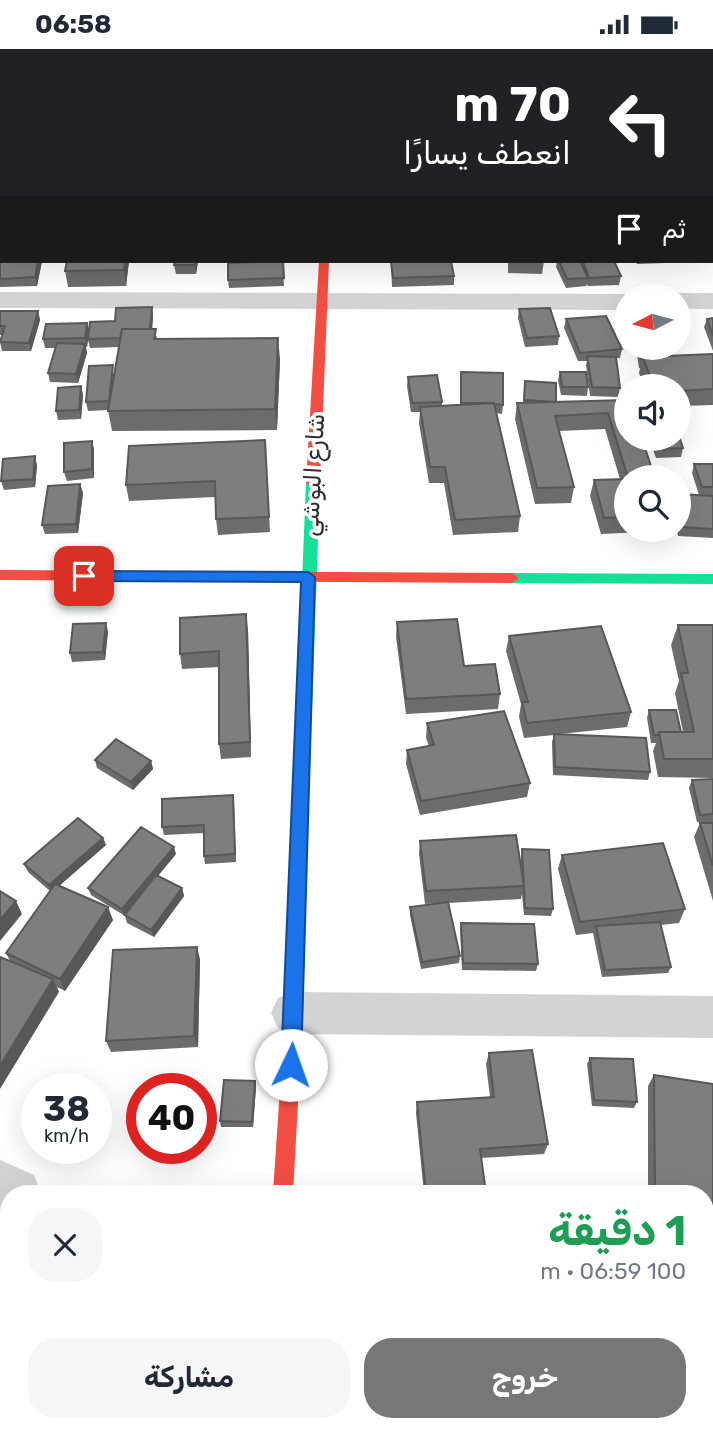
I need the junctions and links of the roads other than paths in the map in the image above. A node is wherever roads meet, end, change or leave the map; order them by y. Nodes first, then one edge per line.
1 (324, 263) edge
2 (0, 300) edge
3 (691, 301) edge
4 (713, 301) edge
5 (322, 302) junction
6 (614, 302) edge
7 (0, 575) edge
8 (308, 577) junction
9 (713, 579) edge
10 (294, 1013) junction
11 (713, 1017) edge
12 (283, 1185) edge

1 - 5 street, شارع البوشي
2 - 5 street
3 - 4 street
5 - 6 street
5 - 8 street, شارع البوشي
7 - 8 street
8 - 9 street
8 - 10 street, شارع البوشي
10 - 11 street
10 - 12 street, شارع البوشي

